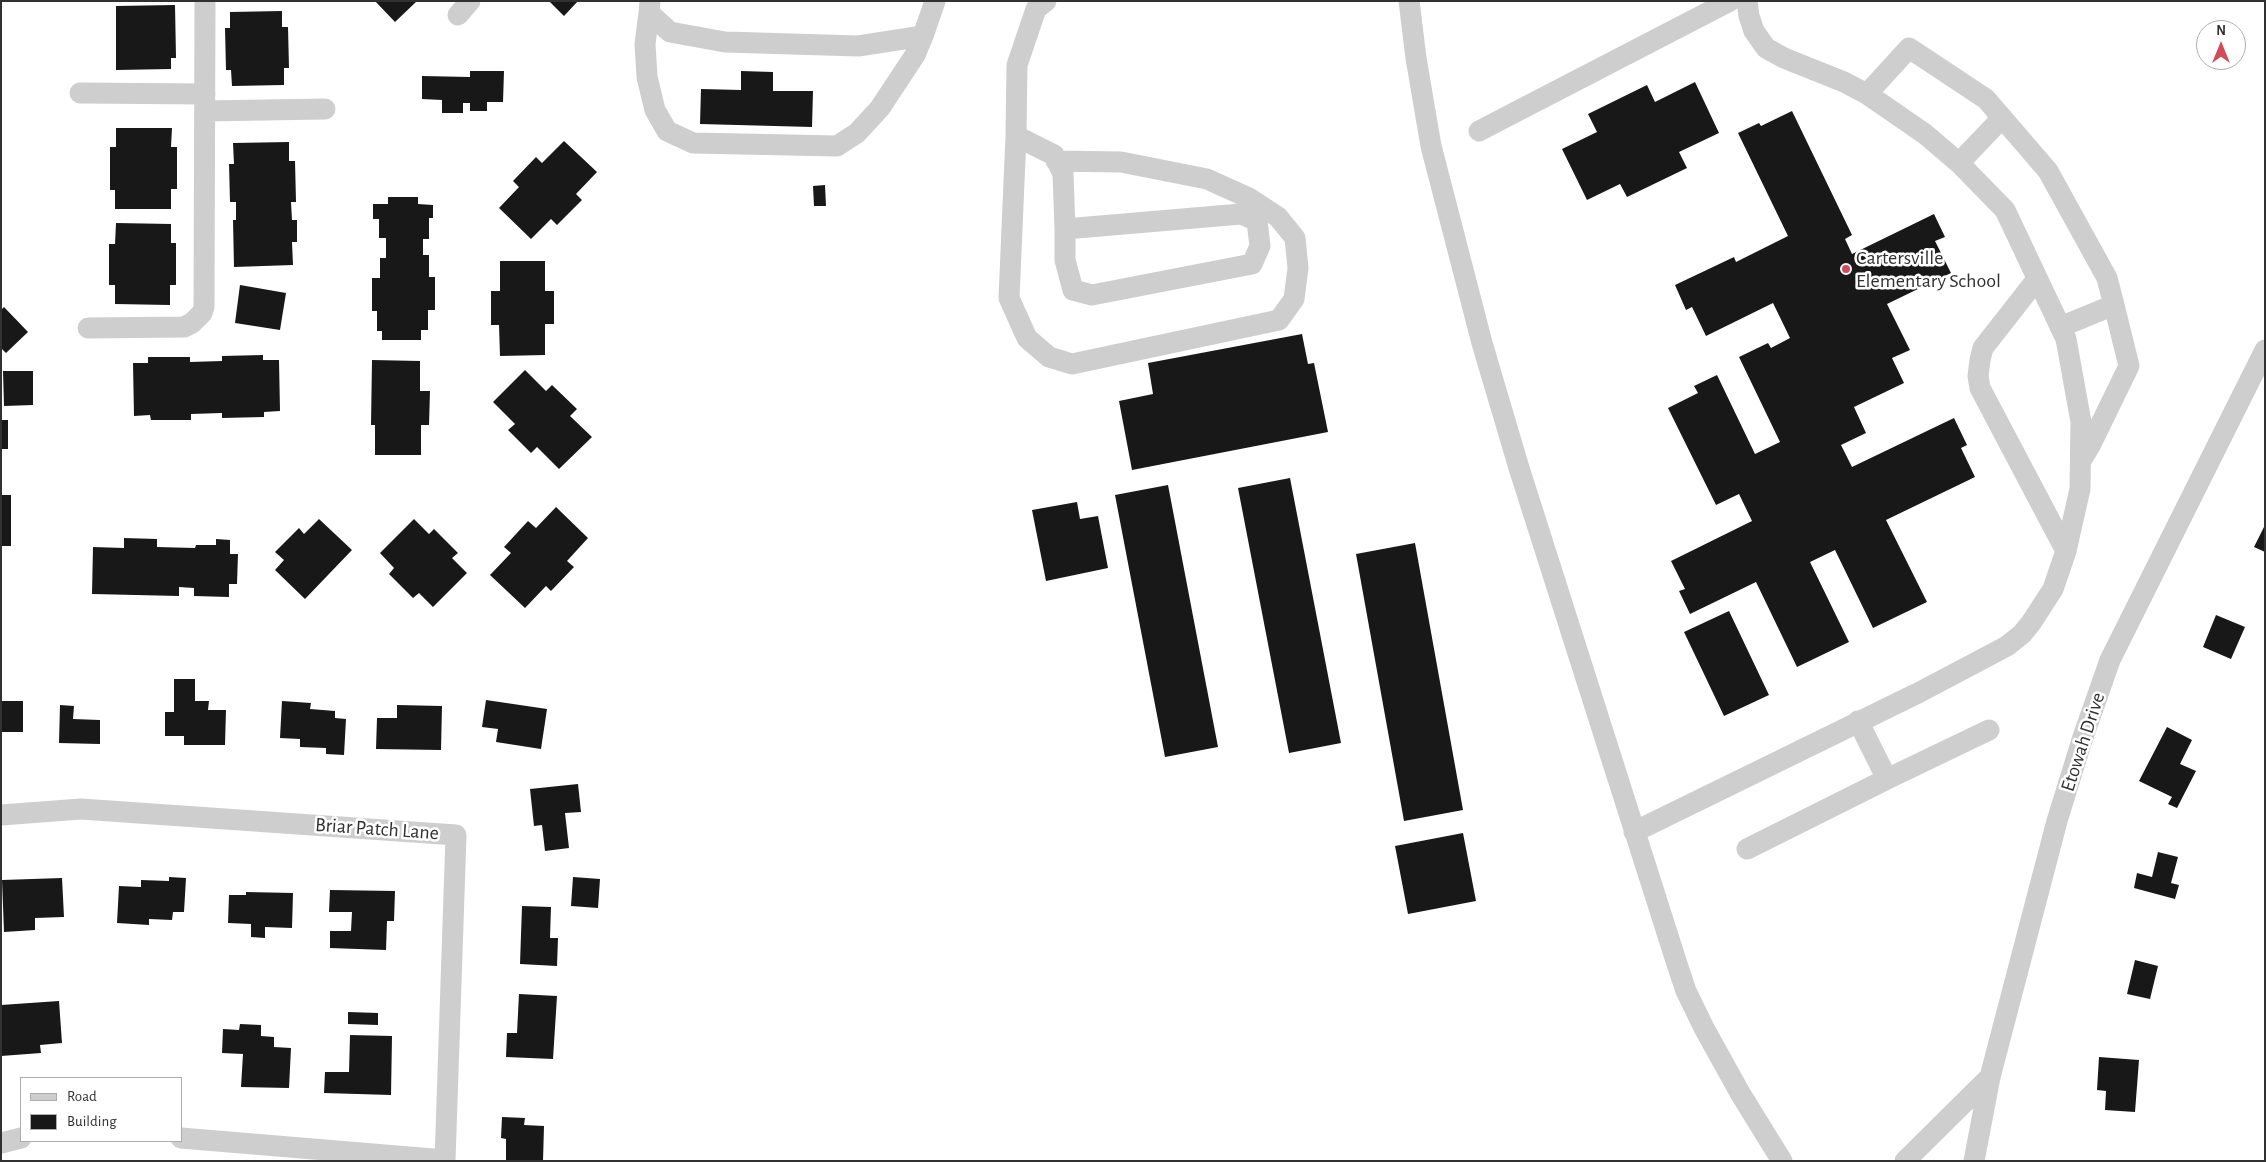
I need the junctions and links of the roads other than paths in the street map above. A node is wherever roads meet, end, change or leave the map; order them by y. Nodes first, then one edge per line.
1 (205, 1) edge
2 (935, 1) edge
3 (1046, 1) edge
4 (1409, 1) edge
5 (1730, 1) edge
6 (1747, 1) edge
7 (650, 7) edge
8 (923, 36) junction
9 (80, 93) dead end
10 (1867, 94) junction
11 (205, 103) junction
12 (325, 109) dead end
13 (2002, 118) junction
14 (1479, 130) dead end
15 (1016, 136) junction
16 (1056, 161) junction
17 (1959, 163) junction
18 (1065, 229) junction
19 (2038, 279) junction
20 (2114, 305) junction
21 (2060, 327) junction
22 (88, 328) dead end
23 (2265, 350) edge
24 (2080, 461) junction
25 (2066, 551) junction
26 (1858, 722) junction
27 (1990, 730) dead end
28 (1886, 779) junction
29 (1, 815) edge
30 (1634, 832) junction
31 (1748, 849) dead end
32 (1990, 1077) junction
33 (20, 1138) edge
34 (182, 1138) edge
35 (1, 1143) edge
36 (445, 1160) edge
37 (1782, 1161) edge
38 (1905, 1161) edge
39 (1974, 1161) edge

1 - 11 street
2 - 8 street
3 - 15 street
4 - 30 street
5 - 14 street
6 - 10 street
7 - 8 street
7 - 8 street
9 - 11 street
10 - 13 street
10 - 17 street
11 - 12 street
11 - 22 street
13 - 17 street
13 - 20 street
15 - 16 street
15 - 16 street
16 - 18 street
17 - 19 street
18 - 18 street
19 - 21 street
19 - 25 street
20 - 21 street
20 - 24 street
21 - 24 street
23 - 32 street, Etowah Drive
24 - 25 street
25 - 26 street
26 - 28 street
26 - 30 street
27 - 28 street
28 - 31 street
29 - 36 street, Briar Patch Lane
30 - 37 street
32 - 38 street
32 - 39 street, Etowah Drive
33 - 35 street
34 - 36 street

